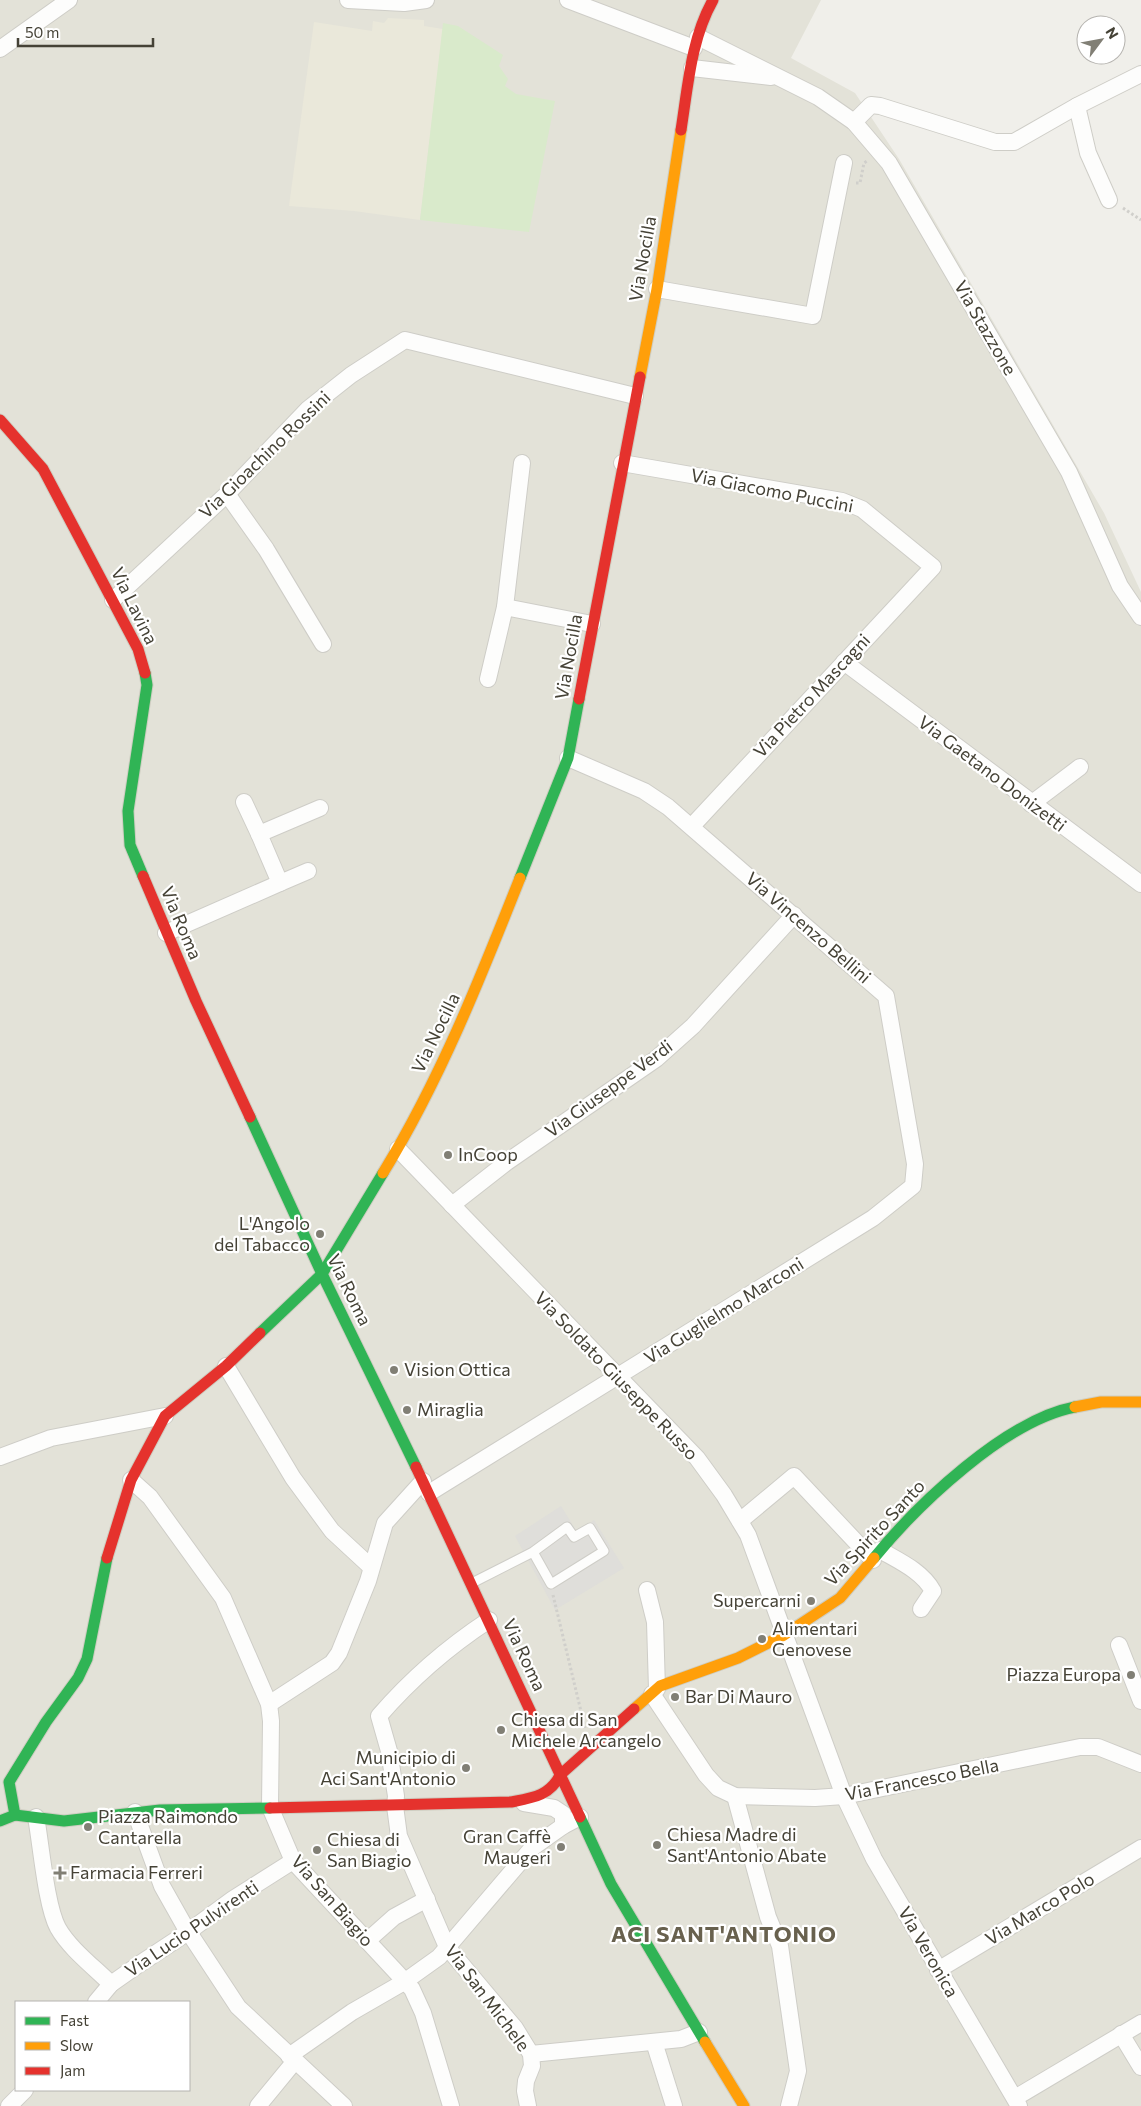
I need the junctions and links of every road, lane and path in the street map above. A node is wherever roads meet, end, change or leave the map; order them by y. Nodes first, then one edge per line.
1 (69, 0) edge
2 (348, 0) edge
3 (426, 0) edge
4 (568, 0) edge
5 (713, 0) edge
6 (696, 42) junction
7 (0, 49) edge
8 (692, 68) junction
9 (1141, 74) edge
10 (782, 78) junction
11 (1077, 106) junction
12 (854, 122) junction
13 (844, 163) dead end
14 (1110, 200) joint
15 (1141, 220) edge
16 (657, 289) junction
17 (635, 396) junction
18 (0, 420) edge
19 (522, 463) dead end
20 (622, 463) junction
21 (227, 494) junction
22 (933, 567) joint
23 (113, 600) junction
24 (505, 607) junction
25 (1141, 617) edge
26 (592, 624) junction
27 (323, 644) dead end
28 (844, 662) junction
29 (488, 679) dead end
30 (568, 758) junction
31 (1080, 767) dead end
32 (244, 802) dead end
33 (1031, 804) junction
34 (320, 808) dead end
35 (692, 826) junction
36 (128, 834) joint
37 (259, 834) junction
38 (308, 871) dead end
39 (280, 884) junction
40 (1141, 884) edge
41 (794, 915) junction
42 (166, 933) junction
43 (398, 1149) junction
44 (913, 1186) joint
45 (452, 1205) junction
46 (322, 1274) junction
47 (226, 1366) junction
48 (618, 1376) junction
49 (1141, 1402) edge
50 (165, 1416) junction
51 (0, 1457) edge
52 (131, 1480) junction
53 (426, 1487) junction
54 (740, 1521) junction
55 (533, 1552) junction
56 (876, 1555) junction
57 (371, 1567) junction
58 (472, 1583) junction
59 (551, 1584) junction
60 (647, 1590) dead end
61 (921, 1609) dead end
62 (489, 1620) junction
63 (784, 1636) junction
64 (1119, 1645) dead end
65 (656, 1690) junction
66 (1141, 1702) edge
67 (269, 1704) junction
68 (592, 1747) junction
69 (1141, 1764) edge
70 (560, 1775) junction
71 (735, 1796) junction
72 (844, 1796) junction
73 (6, 1798) edge
74 (511, 1802) junction
75 (395, 1806) junction
76 (270, 1807) junction
77 (142, 1811) junction
78 (15, 1815) junction
79 (32, 1817) junction
80 (580, 1817) junction
81 (0, 1821) edge
82 (559, 1828) junction
83 (1139, 1853) edge
84 (293, 1861) junction
85 (427, 1899) junction
86 (188, 1932) junction
87 (367, 1941) junction
88 (447, 1947) junction
89 (938, 1970) junction
90 (404, 1982) junction
91 (111, 1984) junction
92 (97, 2001) edge
93 (1141, 2023) edge
94 (699, 2032) junction
95 (1122, 2034) junction
96 (654, 2042) junction
97 (531, 2054) junction
98 (292, 2059) junction
99 (1141, 2067) edge
100 (23, 2091) edge
101 (1017, 2102) edge
102 (9, 2106) edge
103 (258, 2106) edge
104 (344, 2106) edge
105 (451, 2106) edge
106 (528, 2106) edge
107 (674, 2106) edge
108 (744, 2106) edge
109 (788, 2106) edge

1 - 7 street
2 - 3 street
4 - 6 street
5 - 6 street, Via Nocilla
6 - 8 street, Via Nocilla
6 - 10 street, Via Stazzone
8 - 10 street
8 - 16 street, Via Nocilla
9 - 11 street
10 - 12 street, Via Stazzone
11 - 12 street
11 - 14 street
12 - 25 street, Via Stazzone
13 - 16 street
14 - 15 path
16 - 17 street, Via Nocilla
17 - 20 street, Via Nocilla
17 - 21 street, Via Gioachino Rossini
18 - 23 street, Via Lavina
19 - 24 street
20 - 22 street, Via Giacomo Puccini
20 - 26 street, Via Nocilla
21 - 23 street, Via Gioachino Rossini
21 - 27 street
22 - 28 street, Via Pietro Mascagni
23 - 36 street, Via Lavina
24 - 26 street
24 - 29 street
26 - 30 street, Via Nocilla
28 - 33 street, Via Gaetano Donizetti
28 - 35 street, Via Pietro Mascagni
30 - 35 street, Via Vincenzo Bellini
30 - 43 street, Via Nocilla
31 - 33 street
32 - 37 street
33 - 40 street, Via Gaetano Donizetti
34 - 37 street
35 - 41 street, Via Vincenzo Bellini
36 - 42 street, Via Roma
37 - 39 street
38 - 39 street
39 - 42 street
41 - 44 street, Via Vincenzo Bellini
41 - 45 street, Via Giuseppe Verdi
42 - 46 street, Via Roma
43 - 45 street, Via Soldato Giuseppe Russo
43 - 46 street, Via Nocilla
44 - 48 street, Via Guglielmo Marconi
45 - 48 street, Via Soldato Giuseppe Russo
46 - 47 street, Via Nocilla
46 - 53 street, Via Roma
47 - 50 street, Via Nocilla
47 - 57 street
48 - 53 street, Via Guglielmo Marconi
48 - 54 street, Via Soldato Giuseppe Russo
49 - 56 street, Via Spirito Santo
50 - 51 street
50 - 52 street
52 - 67 street, Via San Biagio
52 - 73 street
53 - 57 street, Via Guglielmo Marconi
53 - 58 street, Via Roma
54 - 56 street
54 - 63 street, Via Soldato Giuseppe Russo
55 - 58 lane
55 - 59 lane
55 - 59 lane
56 - 61 street
56 - 63 street, Via Spirito Santo
57 - 67 street, Via Guglielmo Marconi
58 - 62 street, Via Roma
59 - 68 path
60 - 65 street
62 - 70 street, Via Roma
62 - 75 street, Via San Michele
63 - 65 street, Via Spirito Santo
63 - 72 street, Via Veronica
64 - 66 street
65 - 68 street
65 - 71 street, Via Francesco Bella
67 - 76 street, Via San Biagio
68 - 70 street
69 - 72 street, Via Francesco Bella
70 - 74 street
70 - 80 street, Via Roma
71 - 72 street, Via Francesco Bella
71 - 109 street
72 - 89 street, Via Veronica
73 - 78 street
74 - 75 street
74 - 82 street
75 - 76 street
75 - 85 street, Via San Michele
76 - 77 street
76 - 84 street, Via San Biagio
77 - 79 street
77 - 86 street
78 - 79 street
78 - 81 street
79 - 91 street
80 - 82 street
80 - 94 street, Via Roma
82 - 88 street
83 - 89 street, Via Marco Polo
84 - 86 street, Via Lucio Pulvirenti
84 - 87 street, Via San Biagio
85 - 87 street
85 - 88 street, Via San Michele
86 - 91 street, Via Lucio Pulvirenti
86 - 98 street
87 - 90 street, Via San Biagio
88 - 90 street
88 - 97 street, Via San Michele
89 - 101 street, Via Veronica
90 - 98 street
90 - 105 street, Via San Biagio
91 - 92 street, Via Lucio Pulvirenti
93 - 95 street
94 - 96 street
94 - 108 street, Via Roma
95 - 99 street
95 - 101 street
96 - 97 street
96 - 107 street
97 - 106 street, Via San Michele
98 - 103 street
98 - 104 street
100 - 102 street

